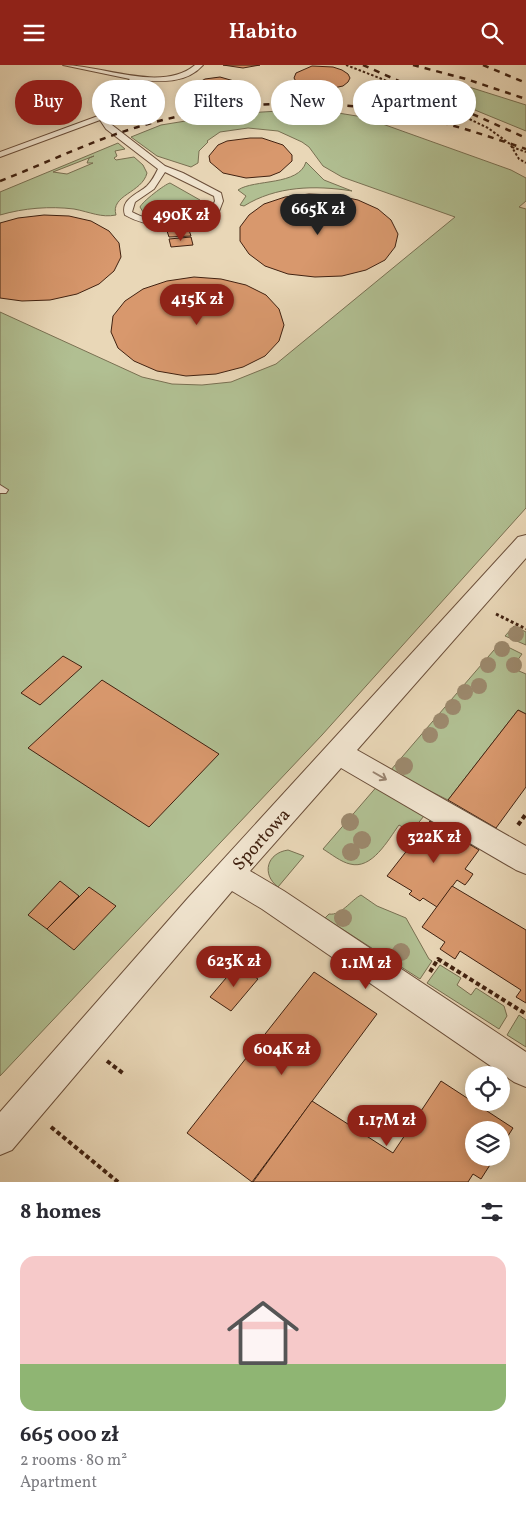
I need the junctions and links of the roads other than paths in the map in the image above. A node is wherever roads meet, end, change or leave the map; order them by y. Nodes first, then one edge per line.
1 (67, 65) edge
2 (199, 65) edge
3 (136, 78) junction
4 (134, 80) edge
5 (92, 121) edge
6 (108, 125) edge
7 (0, 155) edge
8 (162, 168) junction
9 (526, 543) edge
10 (338, 752) junction
11 (526, 861) edge
12 (229, 874) junction
13 (526, 1071) edge
14 (0, 1138) edge

1 - 3 lane
2 - 3 lane
3 - 4 lane
5 - 7 lane
6 - 8 lane
8 - 8 lane
9 - 10 street, Sportowa
10 -> 11 street
10 - 12 street, Sportowa
12 - 13 street
12 - 14 street, Sportowa

